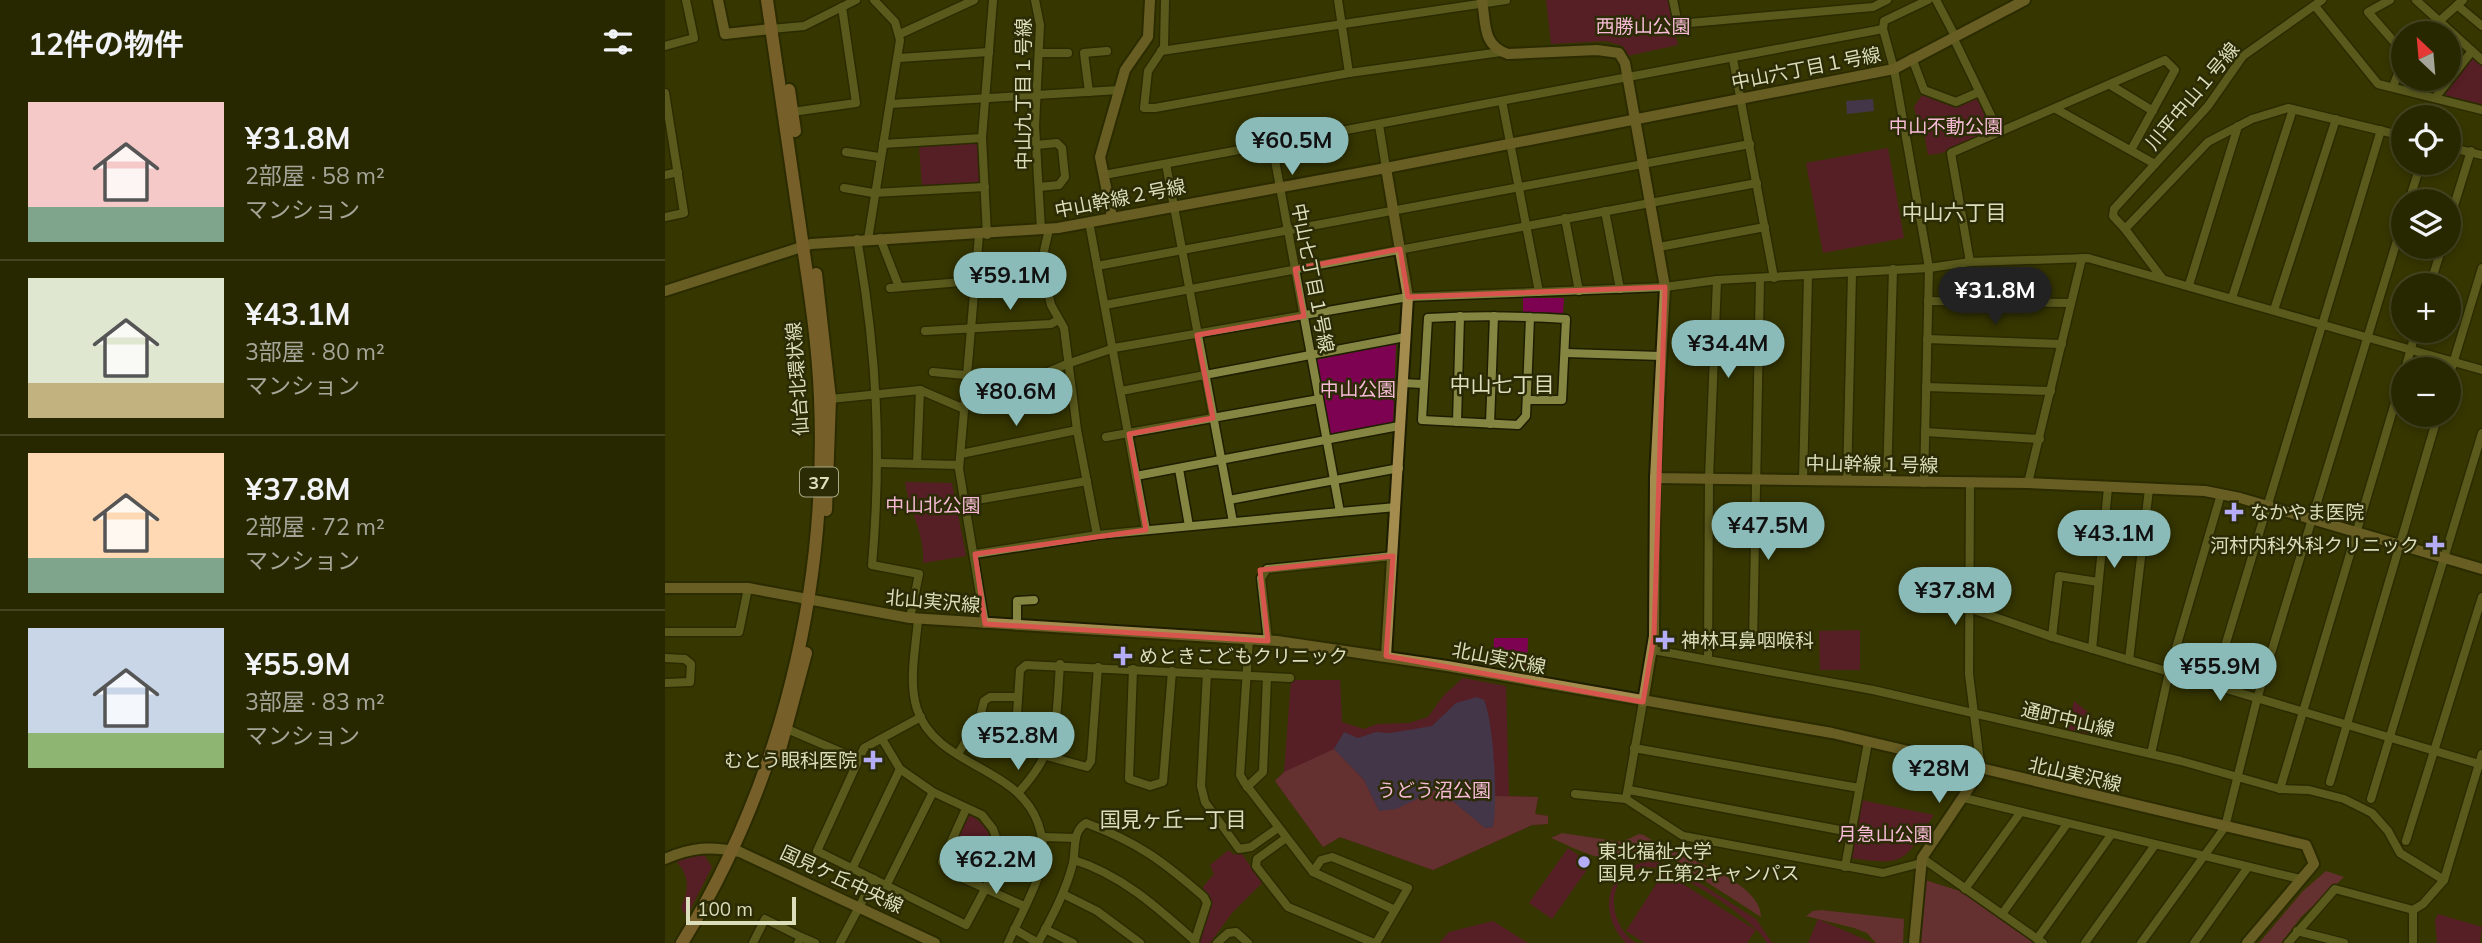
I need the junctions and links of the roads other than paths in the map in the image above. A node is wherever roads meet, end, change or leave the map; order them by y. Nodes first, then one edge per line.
1 (686, 0) edge
2 (718, 0) edge
3 (767, 0) edge
4 (775, 0) edge
5 (856, 0) edge
6 (874, 0) edge
7 (974, 0) edge
8 (993, 0) edge
9 (1035, 0) edge
10 (1150, 0) edge
11 (1165, 0) edge
12 (1338, 0) edge
13 (1506, 0) edge
14 (1674, 0) edge
15 (1887, 0) edge
16 (1929, 0) edge
17 (1936, 0) edge
18 (2025, 0) edge
19 (2390, 0) edge
20 (2416, 0) edge
21 (1483, 2) edge
22 (2460, 2) edge
23 (2319, 3) edge
24 (1877, 5) junction
25 (842, 8) junction
26 (2439, 19) junction
27 (1343, 24) junction
28 (1883, 26) junction
29 (2482, 26) edge
30 (775, 28) junction
31 (900, 34) junction
32 (1954, 36) junction
33 (2391, 38) edge
34 (665, 46) edge
35 (1107, 51) dead end
36 (1161, 51) junction
37 (2472, 51) junction
38 (989, 52) junction
39 (1501, 52) junction
40 (1040, 53) junction
41 (1068, 53) dead end
42 (899, 58) junction
43 (1912, 58) junction
44 (1733, 59) junction
45 (2482, 60) edge
46 (1894, 69) junction
47 (1349, 73) junction
48 (1626, 76) junction
49 (2112, 86) junction
50 (2391, 87) edge
51 (1119, 90) junction
52 (2406, 91) edge
53 (1089, 92) junction
54 (1979, 92) junction
55 (665, 93) edge
56 (1038, 95) junction
57 (2435, 98) junction
58 (985, 99) junction
59 (1741, 99) junction
60 (1502, 101) junction
61 (891, 104) junction
62 (2056, 109) junction
63 (2293, 109) junction
64 (2482, 110) edge
65 (2153, 111) junction
66 (792, 112) junction
67 (1634, 119) junction
68 (2336, 119) junction
69 (1379, 125) junction
70 (2238, 126) junction
71 (668, 129) edge
72 (2381, 130) junction
73 (1999, 132) junction
74 (2391, 133) edge
75 (982, 138) junction
76 (883, 144) junction
77 (1272, 144) junction
78 (1510, 144) junction
79 (1750, 144) junction
80 (1037, 145) junction
81 (2461, 149) edge
82 (2131, 150) junction
83 (2470, 151) junction
84 (846, 152) dead end
85 (2482, 155) edge
86 (879, 157) junction
87 (1644, 163) junction
88 (1166, 164) junction
89 (2155, 164) junction
90 (1386, 168) junction
91 (678, 172) junction
92 (665, 175) edge
93 (1104, 175) junction
94 (1757, 183) junction
95 (985, 187) junction
96 (1039, 187) junction
97 (1518, 187) junction
98 (844, 188) dead end
99 (1280, 188) junction
100 (2459, 189) edge
101 (873, 193) junction
102 (1650, 202) junction
103 (1174, 205) junction
104 (1393, 211) junction
105 (1605, 211) junction
106 (665, 217) edge
107 (1112, 217) junction
108 (1565, 218) junction
109 (1089, 222) junction
110 (1525, 225) junction
111 (1765, 227) junction
112 (1288, 229) junction
113 (2125, 229) junction
114 (1045, 230) junction
115 (983, 235) junction
116 (880, 238) junction
117 (862, 239) junction
118 (807, 245) junction
119 (1659, 247) junction
120 (1400, 249) junction
121 (1182, 250) junction
122 (2082, 258) junction
123 (2392, 259) edge
124 (1970, 262) junction
125 (1097, 266) junction
126 (1929, 268) junction
127 (2482, 268) edge
128 (1295, 269) junction
129 (1893, 269) junction
130 (1852, 273) junction
131 (1044, 275) junction
132 (1808, 275) junction
133 (1774, 278) junction
134 (2162, 278) junction
135 (1760, 279) junction
136 (1717, 280) junction
137 (976, 282) junction
138 (2189, 285) junction
139 (1665, 287) junction
140 (1620, 289) junction
141 (1189, 290) junction
142 (665, 291) edge
143 (1579, 291) junction
144 (1539, 292) junction
145 (1408, 297) junction
146 (2232, 298) junction
147 (1928, 301) junction
148 (2071, 303) junction
149 (1105, 305) junction
150 (2274, 310) junction
151 (1304, 316) junction
152 (1460, 316) junction
153 (1494, 316) junction
154 (1530, 317) junction
155 (1058, 320) junction
156 (2321, 324) junction
157 (971, 328) junction
158 (925, 331) dead end
159 (1197, 335) junction
160 (1405, 337) junction
161 (2368, 337) junction
162 (1927, 339) junction
163 (2413, 343) edge
164 (2062, 344) junction
165 (1114, 348) junction
166 (2411, 350) junction
167 (1566, 353) junction
168 (1311, 356) junction
169 (1661, 356) junction
170 (2409, 357) edge
171 (2436, 357) edge
172 (2455, 357) edge
173 (1067, 364) junction
174 (2461, 364) edge
175 (2482, 370) edge
176 (933, 372) dead end
177 (965, 375) junction
178 (1205, 375) junction
179 (1402, 383) junction
180 (1423, 384) junction
181 (1926, 387) junction
182 (920, 390) junction
183 (1121, 391) junction
184 (2051, 391) junction
185 (877, 396) junction
186 (830, 399) junction
187 (1319, 399) junction
188 (1528, 400) junction
189 (962, 408) junction
190 (2391, 416) edge
191 (1213, 418) junction
192 (1457, 422) junction
193 (1490, 424) junction
194 (1399, 426) junction
195 (2434, 427) edge
196 (1077, 430) junction
197 (1925, 432) junction
198 (2482, 433) edge
199 (1129, 434) junction
200 (1106, 437) dead end
201 (2040, 439) junction
202 (1327, 440) junction
203 (961, 454) junction
204 (1221, 462) junction
205 (879, 463) junction
206 (917, 464) junction
207 (959, 465) junction
208 (1399, 468) junction
209 (1179, 469) junction
210 (1136, 476) junction
211 (1655, 478) junction
212 (1709, 479) junction
213 (1334, 480) junction
214 (1754, 480) junction
215 (1803, 480) junction
216 (1087, 481) junction
217 (1847, 481) junction
218 (1887, 482) junction
219 (1924, 483) junction
220 (2028, 483) junction
221 (1970, 484) junction
222 (2108, 488) junction
223 (2149, 489) junction
224 (2221, 494) junction
225 (1229, 500) junction
226 (965, 502) junction
227 (1396, 506) junction
228 (2267, 506) junction
229 (1340, 512) junction
230 (2312, 519) junction
231 (1233, 522) junction
232 (1189, 526) junction
233 (1146, 530) junction
234 (2356, 532) junction
235 (1097, 535) junction
236 (2399, 545) junction
237 (975, 554) junction
238 (1393, 556) junction
239 (2444, 558) junction
240 (2482, 569) edge
241 (2098, 582) junction
242 (665, 588) edge
243 (748, 588) junction
244 (2482, 597) edge
245 (1034, 600) dead end
246 (813, 601) junction
247 (1969, 608) junction
248 (914, 619) junction
249 (985, 624) junction
250 (1017, 626) junction
251 (665, 632) edge
252 (2052, 637) junction
253 (1249, 639) junction
254 (1268, 641) junction
255 (1753, 644) dead end
256 (2092, 649) junction
257 (1653, 650) junction
258 (1386, 656) junction
259 (665, 658) edge
260 (1707, 660) junction
261 (2129, 660) junction
262 (1060, 664) junction
263 (1098, 667) junction
264 (1133, 669) junction
265 (1172, 671) junction
266 (2169, 672) junction
267 (1207, 673) junction
268 (1245, 675) junction
269 (1267, 677) junction
270 (1290, 678) dead end
271 (665, 684) edge
272 (2213, 686) junction
273 (1018, 697) junction
274 (2257, 699) junction
275 (1643, 702) junction
276 (2301, 712) junction
277 (1976, 713) junction
278 (921, 717) junction
279 (980, 717) junction
280 (2346, 725) junction
281 (787, 729) junction
282 (882, 738) junction
283 (2390, 738) junction
284 (1868, 742) junction
285 (1015, 743) junction
286 (1634, 748) junction
287 (2436, 752) junction
288 (958, 754) junction
289 (2151, 754) junction
290 (2482, 754) edge
291 (857, 758) junction
292 (1046, 758) junction
293 (2480, 765) edge
294 (900, 769) junction
295 (1981, 770) junction
296 (2237, 776) junction
297 (2330, 782) dead end
298 (1247, 787) junction
299 (1859, 788) junction
300 (2280, 789) junction
301 (933, 792) junction
302 (1019, 792) junction
303 (1575, 794) dead end
304 (1628, 794) junction
305 (1964, 798) junction
306 (2371, 799) dead end
307 (966, 809) junction
308 (2020, 813) junction
309 (2067, 824) junction
310 (2225, 827) junction
311 (1278, 828) junction
312 (1850, 832) junction
313 (2111, 835) junction
314 (1042, 837) junction
315 (1076, 838) junction
316 (1286, 838) junction
317 (2406, 841) dead end
318 (2155, 845) junction
319 (736, 851) junction
320 (2202, 856) junction
321 (665, 859) edge
322 (1074, 860) junction
323 (1921, 860) junction
324 (853, 867) junction
325 (1845, 867) junction
326 (2248, 867) junction
327 (1313, 872) junction
328 (874, 879) junction
329 (2300, 879) junction
330 (2444, 880) junction
331 (887, 884) junction
332 (985, 887) junction
333 (1965, 889) junction
334 (1063, 894) junction
335 (860, 906) junction
336 (1024, 906) junction
337 (1395, 910) junction
338 (2413, 910) junction
339 (2002, 914) junction
340 (1014, 929) junction
341 (1045, 929) junction
342 (2297, 932) junction
343 (800, 940) edge
344 (2040, 941) edge
345 (1195, 942) edge
346 (682, 943) edge
347 (691, 943) edge
348 (753, 943) edge
349 (815, 943) edge
350 (840, 943) edge
351 (935, 943) edge
352 (1008, 943) edge
353 (1038, 943) edge
354 (1073, 943) edge
355 (1140, 943) edge
356 (1217, 943) edge
357 (1248, 943) edge
358 (1375, 943) edge
359 (1913, 943) edge
360 (2085, 943) edge
361 (2141, 943) edge
362 (2194, 943) edge
363 (2247, 943) edge
364 (2288, 943) edge
365 (2344, 943) edge
366 (2413, 943) edge

1 - 34 street
2 - 30 street
3 - 30 main road, 仙台北環状線 / 37
4 - 30 main road, 仙台北環状線 / 37
5 - 25 street
6 - 31 street
7 - 31 street
8 - 38 street
9 - 40 street, 中山九丁目１号線
10 - 51 street
11 - 36 street
12 - 27 street
13 - 21 street
14 - 24 street
15 - 24 street
16 - 28 street
17 - 32 street
18 - 32 street, 中山六丁目１号線
19 - 33 street
20 - 26 street
21 - 27 street
21 - 39 street
22 - 26 street
22 - 29 street
23 - 50 street
23 - 89 street, 川平中山１号線
24 - 28 street
25 - 30 street
25 - 66 street
26 - 37 street
27 - 36 street
27 - 47 street
28 - 44 street
28 - 46 street
30 - 66 main road, 仙台北環状線 / 37
30 - 118 main road, 仙台北環状線 / 37
31 - 42 street
32 - 43 street, 中山六丁目１号線
32 - 54 street
35 - 53 street
36 - 47 street
37 - 45 street
37 - 57 street
38 - 42 street
38 - 58 street
39 - 47 street
39 - 48 street
40 - 41 street
40 - 56 street, 中山九丁目１号線
42 - 61 street
43 - 46 street, 中山六丁目１号線
43 - 54 street
44 - 48 street
44 - 59 street
46 - 59 street, 中山六丁目１号線
46 - 126 street
48 - 60 street
48 - 67 street
49 - 62 street
49 - 65 street
49 - 65 street
51 - 53 street
51 - 93 street
52 - 57 street
53 - 56 street
54 - 73 street
55 - 71 street
56 - 58 street
56 - 80 street, 中山九丁目１号線
57 - 64 street
58 - 61 street
58 - 75 street
59 - 67 street, 中山六丁目１号線
59 - 79 street
60 - 69 street
60 - 78 street
61 - 76 street
62 - 73 street
62 - 82 street
63 - 68 street
63 - 70 street
63 - 146 street
65 - 82 street
66 - 118 main road, 仙台北環状線 / 37
67 - 78 street, 中山幹線２号線
67 - 87 street
68 - 72 street
68 - 150 street
69 - 77 street
69 - 90 street
70 - 113 street
70 - 138 street
71 - 91 street
72 - 74 street
72 - 156 street
73 - 124 street
75 - 76 street
75 - 95 street
76 - 86 street
77 - 88 street
77 - 99 street, 中山七丁目１号線
78 - 90 street, 中山幹線２号線
78 - 97 street
79 - 87 street
79 - 94 street
80 - 96 street, 中山九丁目１号線
80 - 96 street
81 - 83 street
82 - 89 street
83 - 85 street
83 - 100 street
84 - 86 street
86 - 101 street
87 - 97 street
87 - 102 street
88 - 93 street
88 - 103 street
89 - 113 street, 川平中山１号線
90 - 99 street, 中山幹線２号線
90 - 104 street
91 - 92 street
91 - 106 street
93 - 107 street
94 - 102 street
94 - 111 street
95 - 101 street
95 - 115 street
96 - 114 street, 中山九丁目１号線
97 - 104 street
97 - 110 street
98 - 101 street
99 - 103 street, 中山幹線２号線
99 - 112 street, 中山七丁目１号線
101 - 117 street
102 - 105 street
102 - 119 street
103 - 107 street, 中山幹線２号線
103 - 121 street
104 - 112 street
104 - 120 street
105 - 108 street
105 - 140 street
107 - 109 street, 中山幹線２号線
108 - 110 street
108 - 143 street
109 - 114 street, 中山幹線２号線
109 - 125 street
110 - 120 street
110 - 144 street
111 - 119 street
111 - 133 street
112 - 121 street
112 - 128 street, 中山七丁目１号線
113 - 134 street
114 - 115 street, 中山幹線２号線
114 - 131 street, 中山九丁目１号線
115 - 116 street, 中山幹線２号線
115 - 137 street
116 - 117 street, 中山幹線２号線
116 - 137 street
117 - 118 street, 中山幹線２号線
117 - 185 street
118 - 142 street, 中山幹線２号線
118 - 186 main road, 仙台北環状線 / 37
118 - 246 main road, 仙台北環状線 / 37
119 - 139 street
120 - 128 street
120 - 145 street
121 - 125 street
121 - 141 street
122 - 124 street
122 - 134 street
122 - 148 street
123 - 161 street
124 - 126 street
125 - 149 street
126 - 129 street
126 - 147 street
127 - 172 street
128 - 141 street
128 - 151 street, 中山七丁目１号線
129 - 130 street
129 - 218 street
130 - 132 street
130 - 217 street
131 - 137 street
131 - 155 street, 中山九丁目１号線
132 - 133 street
132 - 215 street
133 - 135 street
134 - 138 street
135 - 136 street
135 - 214 street
136 - 139 street
136 - 212 street
137 - 157 street
138 - 146 street
139 - 140 street
139 - 169 street
140 - 143 street
141 - 149 street
141 - 159 street
143 - 144 street
144 - 145 street
145 - 151 street
145 - 160 street
146 - 150 street
147 - 148 street
147 - 162 street
148 - 164 street
149 - 165 street
150 - 156 street
151 - 159 street
151 - 168 street, 中山七丁目１号線
152 - 153 street
152 - 180 street
152 - 192 street
153 - 154 street
153 - 193 street
154 - 167 street
154 - 188 street
155 - 157 street
155 - 173 street, 中山九丁目１号線
156 - 161 street
156 - 228 street
157 - 158 street
157 - 177 street
159 - 165 street
159 - 178 street
160 - 168 street
160 - 179 street
161 - 166 street
161 - 230 street
162 - 164 street
162 - 181 street
163 - 166 street
164 - 184 street
165 - 173 street
165 - 183 street
166 - 170 street
166 - 171 street
167 - 169 street
167 - 188 street
168 - 178 street
168 - 187 street, 中山七丁目１号線
169 - 211 street
173 - 189 street
173 - 196 street, 中山九丁目１号線
174 - 175 street
176 - 177 street
177 - 189 street
178 - 183 street
178 - 191 street
179 - 180 street
179 - 194 street
180 - 192 street
181 - 184 street
181 - 197 street
182 - 185 street
182 - 189 street
182 - 206 street
183 - 199 street
184 - 201 street
185 - 186 street
185 - 205 street
186 - 246 main road, 仙台北環状線 / 37
187 - 191 street
187 - 202 street, 中山七丁目１号線
188 - 193 street
189 - 203 street
190 - 234 street
191 - 199 street
191 - 204 street
192 - 193 street
194 - 202 street
194 - 208 street
195 - 236 street
196 - 203 street
196 - 216 street, 中山九丁目１号線
197 - 201 street
197 - 219 street
198 - 239 street
199 - 200 street
199 - 210 street
201 - 220 street
202 - 204 street
202 - 213 street, 中山七丁目１号線
203 - 207 street
204 - 209 street
204 - 225 street
205 - 206 street
205 - 248 street
206 - 207 street
207 - 226 street
208 - 213 street
208 - 227 street
209 - 210 street
209 - 232 street
210 - 233 street
211 - 212 street, 中山幹線１号線
211 - 257 street
212 - 214 street, 中山幹線１号線
212 - 260 street
213 - 225 street
213 - 229 street, 中山七丁目１号線
214 - 215 street, 中山幹線１号線
214 - 255 street
215 - 217 street, 中山幹線１号線
216 - 226 street
216 - 235 street, 中山九丁目１号線
217 - 218 street, 中山幹線１号線
218 - 219 street, 中山幹線１号線
219 - 221 street, 中山幹線１号線
220 - 221 street, 中山幹線１号線
220 - 222 street, 中山幹線１号線
221 - 247 street
222 - 223 street, 中山幹線１号線
222 - 241 street
223 - 224 street, 中山幹線１号線
223 - 261 street
224 - 228 street, 中山幹線１号線
224 - 266 street
225 - 231 street
226 - 237 street
227 - 229 street
227 - 238 street
228 - 230 street, 中山幹線１号線
228 - 272 street
229 - 231 street
230 - 234 street, 中山幹線１号線
230 - 274 street
231 - 232 street
232 - 233 street
233 - 235 street
234 - 236 street, 中山幹線１号線
234 - 276 street
235 - 237 street
236 - 239 street, 中山幹線１号線
236 - 280 street
237 - 249 street
238 - 254 street
238 - 258 street
239 - 240 street, 中山幹線１号線
239 - 283 street
241 - 252 street
241 - 256 street
242 - 243 street, 北山実沢線
243 - 246 street, 北山実沢線
243 - 251 street
244 - 287 street
245 - 250 street
246 - 248 street, 北山実沢線
246 - 281 main road, 仙台北環状線 / 37
246 - 319 main road, 仙台北環状線 / 37
247 - 252 street
247 - 277 street
248 - 249 street, 北山実沢線
248 - 278 street
249 - 250 street, 北山実沢線
250 - 253 street, 北山実沢線
252 - 256 street
253 - 254 street, 北山実沢線
253 - 268 street
254 - 258 street, 北山実沢線
256 - 261 street
257 - 260 street, 通町中山線
257 - 275 street
258 - 275 street, 北山実沢線
259 - 271 street
260 - 277 street, 通町中山線
261 - 266 street
262 - 263 street
262 - 273 street
262 - 292 street
263 - 264 street
263 - 292 street
264 - 265 street
264 - 265 street
265 - 267 street
266 - 272 street
266 - 289 street
267 - 268 street
267 - 311 street
268 - 269 street
268 - 298 street
269 - 270 street
269 - 298 street
272 - 274 street
273 - 279 street
273 - 285 street
274 - 276 street
274 - 296 street
275 - 284 street, 北山実沢線
275 - 286 street
276 - 280 street
276 - 300 street
277 - 289 street, 通町中山線
277 - 295 street
278 - 282 street
278 - 288 street
279 - 285 street
279 - 288 street
280 - 283 street
280 - 297 street
281 - 291 street
281 - 319 main road, 仙台北環状線 / 37
282 - 291 street
282 - 294 street
283 - 287 street
283 - 306 street
284 - 295 street, 北山実沢線
284 - 299 street
285 - 292 street
286 - 299 street
286 - 304 street
287 - 293 street
287 - 317 street
288 - 302 street
289 - 296 street, 通町中山線
290 - 293 street
291 - 324 street
292 - 302 street
293 - 330 street
294 - 301 street
294 - 324 street
295 - 305 street
295 - 310 street, 北山実沢線
296 - 300 street, 通町中山線
296 - 310 street
298 - 311 street
299 - 312 street
300 - 330 street, 通町中山線
301 - 307 street
301 - 331 street
302 - 314 street
303 - 304 street
304 - 312 street
304 - 325 street
305 - 308 street
305 - 323 street
307 - 332 street
307 - 332 street
308 - 309 street
308 - 333 street
309 - 313 street
309 - 339 street
310 - 320 street
310 - 329 street, 北山実沢線
311 - 316 street
312 - 325 street
313 - 318 street
313 - 344 street
314 - 315 street
314 - 336 street
315 - 322 street
315 - 345 street
316 - 327 street
316 - 358 street
318 - 320 street
318 - 360 street
319 - 321 street
319 - 335 street, 国見ケ丘中央線
319 - 346 main road, 仙台北環状線 / 37
319 - 347 main road, 仙台北環状線 / 37
320 - 326 street
320 - 361 street
322 - 334 street
322 - 345 street
323 - 325 street
323 - 333 street
323 - 359 street
324 - 328 street
326 - 329 street
326 - 362 street
327 - 337 street
327 - 337 street
328 - 331 street
328 - 335 street
329 - 363 street
330 - 338 street
331 - 332 street
332 - 336 street
333 - 339 street
334 - 341 street
334 - 355 street
335 - 350 street
335 - 351 street, 国見ケ丘中央線
336 - 340 street
337 - 358 street
338 - 342 street
338 - 366 street
339 - 344 street
340 - 352 street
340 - 353 street
341 - 353 street
341 - 354 street
342 - 364 street
342 - 365 street
343 - 348 street
343 - 349 street
356 - 357 street

